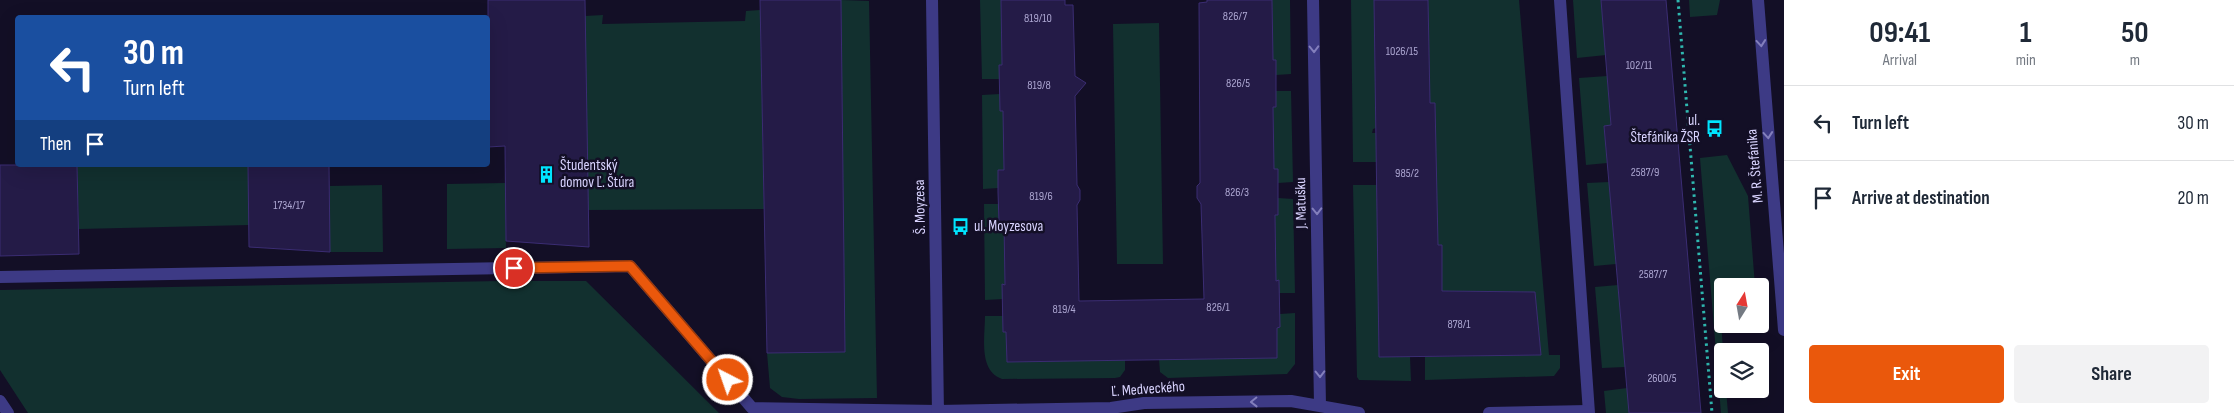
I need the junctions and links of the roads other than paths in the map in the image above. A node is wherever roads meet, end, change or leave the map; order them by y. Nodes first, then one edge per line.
1 (932, 0) edge
2 (1313, 0) edge
3 (1560, 0) edge
4 (1758, 0) edge
5 (0, 277) edge
6 (1784, 330) edge
7 (0, 401) edge
8 (1320, 404) junction
9 (1111, 410) edge
10 (866, 412) edge
11 (938, 412) edge
12 (1588, 412) edge
13 (8, 413) edge
14 (1359, 413) edge
15 (1488, 413) edge

1 - 11 street, Š. Moyzesa
2 -> 8 street, J. Matušku
3 - 12 street
4 -> 6 street, M. R. Štefánika
5 - 10 street, Ľ. Medveckého
7 - 13 street
8 -> 9 street, Ľ. Medveckého
8 - 14 street, Ľ. Medveckého
9 - 11 street, Ľ. Medveckého
10 - 11 street, Ľ. Medveckého
12 - 15 street

